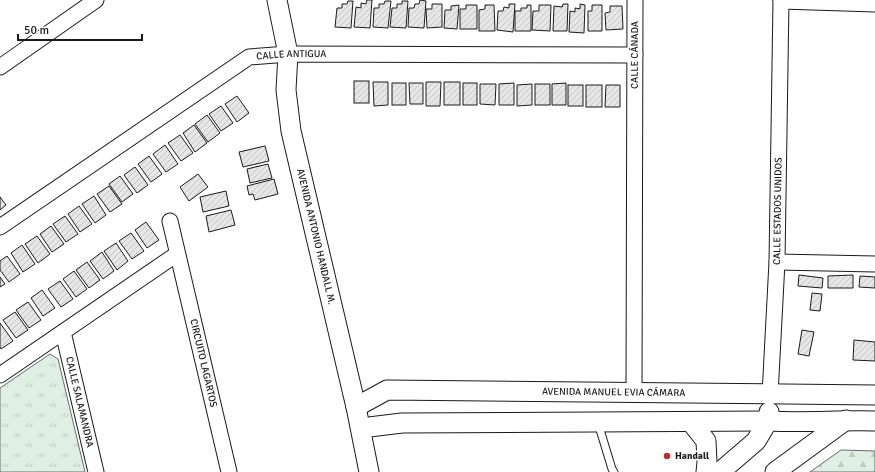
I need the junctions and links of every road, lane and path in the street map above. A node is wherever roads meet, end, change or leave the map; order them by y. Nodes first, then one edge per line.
1 (96, 0) edge
2 (277, 0) edge
3 (635, 0) edge
4 (781, 1) edge
5 (875, 4) edge
6 (288, 54) junction
7 (635, 55) junction
8 (0, 67) edge
9 (170, 221) dead end
10 (0, 227) edge
11 (177, 254) junction
12 (777, 262) junction
13 (875, 264) edge
14 (63, 332) junction
15 (0, 375) edge
16 (634, 393) junction
17 (770, 395) junction
18 (875, 395) edge
19 (356, 407) junction
20 (846, 420) junction
21 (875, 421) edge
22 (598, 422) junction
23 (691, 422) junction
24 (768, 422) junction
25 (360, 428) junction
26 (96, 472) edge
27 (229, 472) edge
28 (369, 472) edge
29 (614, 472) edge
30 (706, 472) edge
31 (720, 472) edge
32 (775, 472) edge

1 - 8 street
2 - 6 street, AVENIDA ANTONIO HANDALL M.
3 - 7 street, CALLE CÁNADA
4 - 5 street
4 - 12 street, CALLE ESTADOS UNIDOS
6 - 7 street, CALLE ANTIGUA
6 - 10 street, CALLE ANTIGUA
6 - 19 street, AVENIDA ANTONIO HANDALL M.
7 - 16 street, CALLE CÁNADA
9 - 11 street, CIRCUITO LAGARTOS
11 - 14 street
11 - 27 street, CIRCUITO LAGARTOS
12 - 13 street
12 - 17 street, CALLE ESTADOS UNIDOS
14 - 15 street
14 - 26 street, CALLE SALAMANDRA
16 - 17 street, AVENIDA MANUEL EVIA CÁMARA
16 - 19 street, AVENIDA MANUEL EVIA CÁMARA
17 - 18 street, AVENIDA MANUEL EVIA CÁMARA
17 - 24 street, CALLE ESTADOS UNIDOS
19 - 25 street, AVENIDA ANTONIO HANDALL M.
20 - 21 street
20 - 24 street
20 - 32 street
22 - 23 street
22 - 25 street
22 - 29 lane
23 - 24 street
23 - 30 street
24 - 31 street
25 - 28 street, AVENIDA ANTONIO HANDALL M.

